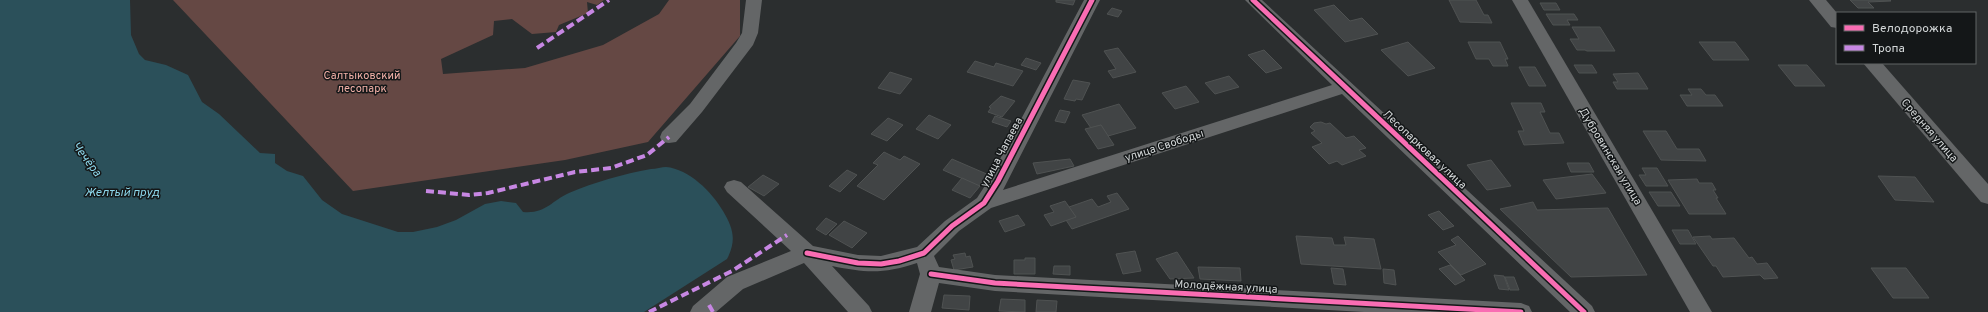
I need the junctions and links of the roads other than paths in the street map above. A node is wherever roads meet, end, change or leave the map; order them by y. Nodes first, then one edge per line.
1 (754, 0) edge
2 (1092, 0) edge
3 (1253, 0) edge
4 (1520, 0) edge
5 (1817, 0) edge
6 (1836, 22) edge
7 (1873, 64) edge
8 (1344, 87) junction
9 (669, 137) dead end
10 (734, 187) dead end
11 (1988, 197) edge
12 (984, 202) junction
13 (808, 253) junction
14 (924, 253) junction
15 (931, 274) junction
16 (701, 312) edge
17 (861, 312) edge
18 (920, 312) edge
19 (1521, 312) edge
20 (1584, 312) edge
21 (1701, 312) edge

1 - 9 street
2 - 12 street, улица Чапаева
3 - 8 street, Лесопарковая улица
4 - 21 street, Дубровинская улица
5 - 6 street
7 - 11 street, Средняя улица
8 - 12 street, улица Свободы
8 - 20 street, Лесопарковая улица
10 - 13 street
12 - 14 street, улица Чапаева
13 - 14 street, улица Чапаева
13 - 16 street
13 - 17 street
14 - 15 street
15 - 18 street
15 - 19 street, Молодёжная улица

